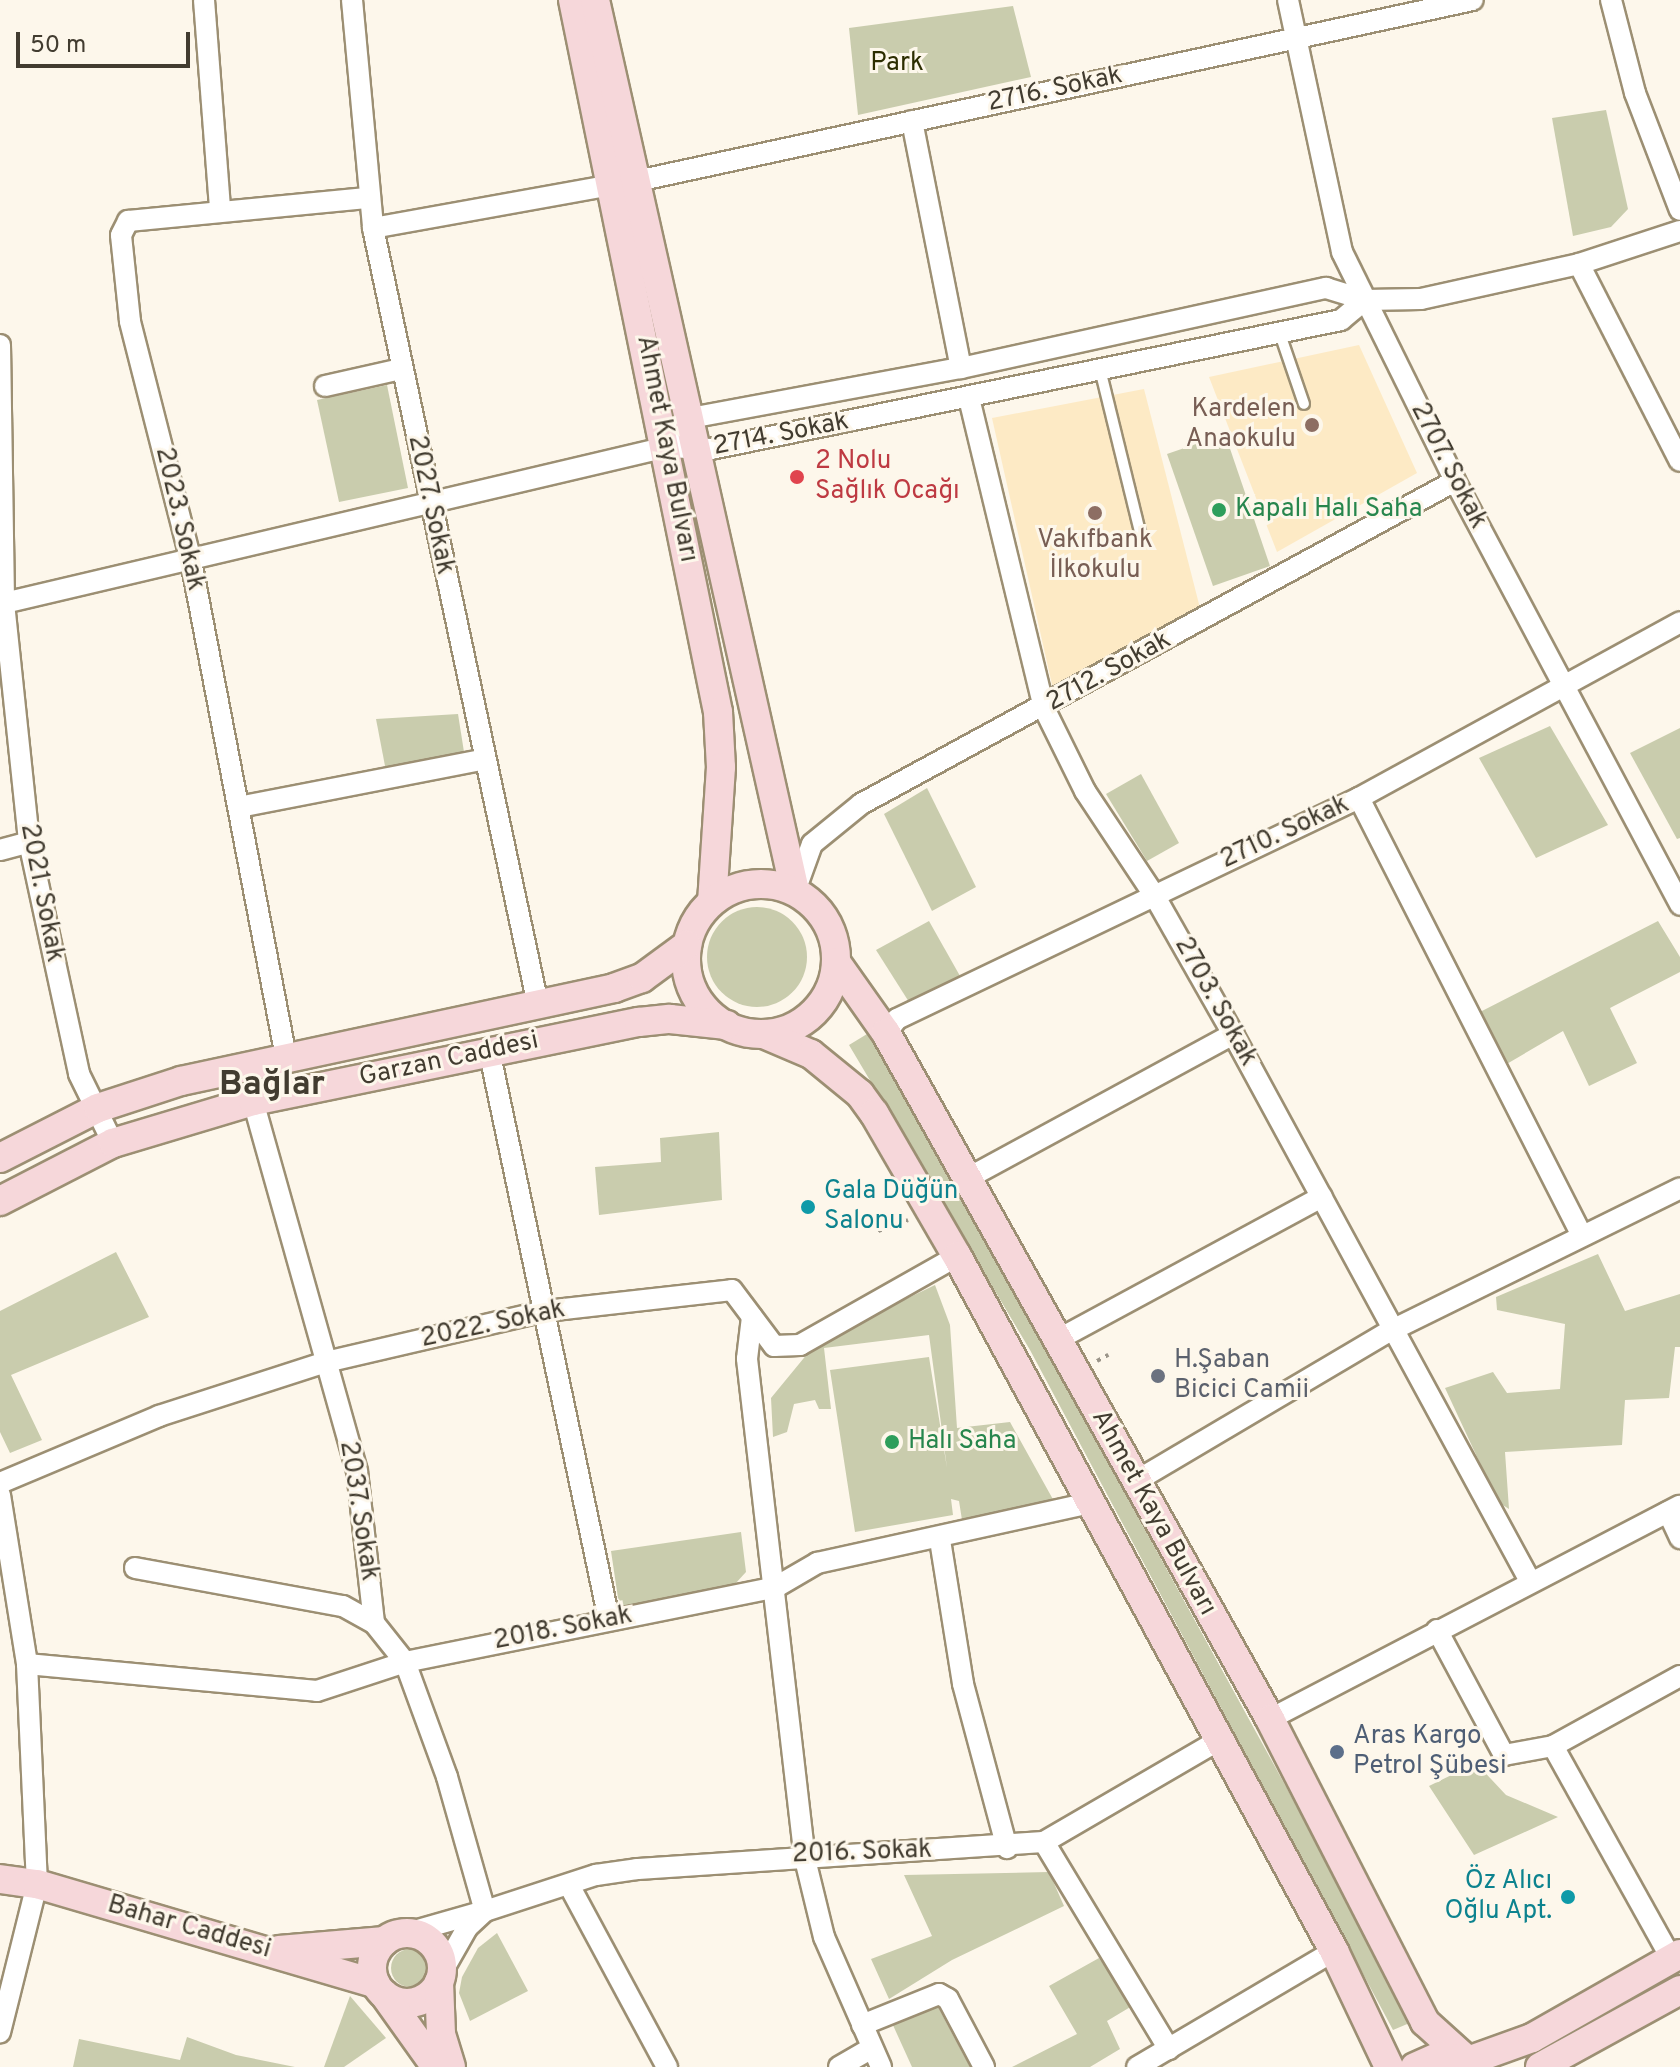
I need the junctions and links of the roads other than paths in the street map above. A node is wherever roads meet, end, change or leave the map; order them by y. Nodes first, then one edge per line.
1 (204, 0) edge
2 (352, 0) edge
3 (573, 0) edge
4 (595, 0) edge
5 (1288, 0) edge
6 (1473, 0) edge
7 (1611, 0) edge
8 (1427, 5) edge
9 (1296, 37) junction
10 (912, 121) junction
11 (625, 183) junction
12 (367, 198) junction
13 (220, 210) junction
14 (1680, 210) edge
15 (373, 228) junction
16 (1680, 231) edge
17 (1579, 264) junction
18 (1365, 300) junction
19 (1279, 331) junction
20 (0, 345) edge
21 (961, 368) junction
22 (401, 369) junction
23 (1100, 369) junction
24 (0, 383) edge
25 (325, 386) dead end
26 (969, 398) junction
27 (1304, 404) dead end
28 (688, 419) junction
29 (680, 449) junction
30 (1680, 461) edge
31 (1455, 481) junction
32 (429, 506) junction
33 (1141, 536) dead end
34 (191, 561) junction
35 (2, 604) edge
36 (1680, 622) edge
37 (1562, 687) junction
38 (1044, 708) junction
39 (485, 759) junction
40 (9, 760) edge
41 (1359, 798) junction
42 (239, 807) junction
43 (29, 842) junction
44 (0, 850) edge
45 (795, 891) junction
46 (1154, 895) junction
47 (712, 901) junction
48 (1680, 905) edge
49 (687, 945) junction
50 (836, 962) junction
51 (538, 1005) junction
52 (727, 1025) junction
53 (886, 1033) junction
54 (764, 1034) junction
55 (1233, 1034) junction
56 (489, 1050) junction
57 (286, 1057) junction
58 (253, 1101) junction
59 (98, 1108) junction
60 (113, 1143) junction
61 (0, 1158) edge
62 (968, 1178) junction
63 (1680, 1188) edge
64 (1322, 1197) junction
65 (0, 1201) edge
66 (1582, 1235) junction
67 (957, 1256) junction
68 (546, 1311) junction
69 (752, 1317) junction
70 (1390, 1331) junction
71 (1057, 1340) junction
72 (326, 1362) junction
73 (1136, 1481) junction
74 (0, 1483) edge
75 (0, 1495) edge
76 (1090, 1503) junction
77 (1674, 1509) edge
78 (1680, 1538) edge
79 (940, 1540) junction
80 (135, 1568) dead end
81 (1530, 1581) junction
82 (776, 1587) junction
83 (609, 1620) junction
84 (374, 1623) junction
85 (1437, 1630) junction
86 (405, 1662) junction
87 (27, 1664) junction
88 (1680, 1676) edge
89 (1270, 1719) junction
90 (1219, 1740) junction
91 (1553, 1746) junction
92 (1044, 1842) junction
93 (1007, 1848) junction
94 (804, 1855) junction
95 (0, 1879) edge
96 (37, 1884) junction
97 (569, 1885) junction
98 (485, 1911) junction
99 (396, 1937) junction
100 (267, 1951) junction
101 (1334, 1951) junction
102 (1676, 1956) edge
103 (440, 1977) junction
104 (380, 1989) junction
105 (1680, 1990) edge
106 (862, 2025) junction
107 (0, 2032) edge
108 (1169, 2049) junction
109 (877, 2058) edge
110 (1472, 2064) edge
111 (436, 2067) edge
112 (451, 2067) edge
113 (667, 2067) edge
114 (839, 2067) edge
115 (984, 2067) edge
116 (1137, 2067) edge
117 (1389, 2067) edge
118 (1415, 2067) edge
119 (1540, 2067) edge

1 - 13 street
2 - 12 street, 2027. Sokak
3 - 11 main road, Ahmet Kaya Bulvarı
4 - 11 main road, Ahmet Kaya Bulvarı
5 - 9 street, 2707. Sokak
6 - 8 street, 2716. Sokak
7 - 14 street
8 - 9 street, 2716. Sokak
9 - 10 street, 2716. Sokak
9 - 18 street, 2707. Sokak
10 - 11 street, 2716. Sokak
10 - 21 street
11 - 15 street, 2716. Sokak
11 - 28 main road, Ahmet Kaya Bulvarı
11 - 29 main road, Ahmet Kaya Bulvarı
12 - 13 street, 2023. Sokak
12 - 15 street, 2027. Sokak
13 - 34 street, 2023. Sokak
15 - 22 street, 2027. Sokak
16 - 17 street, 2714. Sokak
17 - 18 street, 2714. Sokak
17 - 30 street
18 - 19 street, 2714. Sokak
18 - 21 street, 2714. Sokak
18 - 31 street, 2707. Sokak
19 - 23 street, 2714. Sokak
19 - 27 lane
20 - 24 street, 2021. Sokak
21 - 28 street, 2714. Sokak
22 - 25 street
22 - 32 street, 2027. Sokak
23 - 26 street, 2714. Sokak
23 - 33 lane
24 - 35 street, 2021. Sokak
26 - 29 street, 2714. Sokak
26 - 38 street, 2703. Sokak
28 - 29 main road, Ahmet Kaya Bulvarı
29 - 32 street, 2714. Sokak
29 - 45 main road, Ahmet Kaya Bulvarı
29 - 47 main road, Ahmet Kaya Bulvarı
31 - 37 street, 2707. Sokak
31 - 38 street, 2712. Sokak
32 - 34 street, 2714. Sokak
32 - 39 street, 2027. Sokak
34 - 35 street, 2714. Sokak
34 - 42 street, 2023. Sokak
35 - 40 street, 2021. Sokak
36 - 37 street, 2710. Sokak
37 - 41 street, 2710. Sokak
37 - 48 street, 2707. Sokak
38 - 45 street, 2712. Sokak
38 - 46 street, 2703. Sokak
39 - 42 street
39 - 51 street, 2027. Sokak
40 - 43 street, 2021. Sokak
41 - 46 street, 2710. Sokak
41 - 66 street
42 - 57 street, 2023. Sokak
43 - 44 street
43 - 59 street, 2021. Sokak
45 - 47 main road
45 - 50 main road
46 - 53 street, 2710. Sokak
46 - 55 street, 2703. Sokak
47 - 49 main road
49 - 51 main road, Garzan Caddesi
49 - 52 main road
50 - 53 main road, Ahmet Kaya Bulvarı
50 - 54 main road
51 - 57 main road, Garzan Caddesi
52 - 54 main road
52 - 56 main road, Garzan Caddesi
53 - 62 main road, Ahmet Kaya Bulvarı
54 - 67 main road, Ahmet Kaya Bulvarı
55 - 62 street
55 - 64 street, 2703. Sokak
56 - 58 main road, Garzan Caddesi
56 - 68 street
57 - 59 main road, Garzan Caddesi
58 - 60 main road, Garzan Caddesi
58 - 72 street, 2037. Sokak
59 - 60 street, 2021. Sokak
59 - 61 main road, Garzan Caddesi
60 - 65 main road, Garzan Caddesi
62 - 71 main road, Ahmet Kaya Bulvarı
63 - 66 street
64 - 70 street, 2703. Sokak
64 - 71 street
66 - 70 street
67 - 69 street, 2022. Sokak
67 - 76 main road, Ahmet Kaya Bulvarı
68 - 69 street, 2022. Sokak
68 - 72 street, 2022. Sokak
68 - 83 street
69 - 82 street
70 - 73 street
70 - 81 street, 2703. Sokak
71 - 73 main road, Ahmet Kaya Bulvarı
72 - 74 street, 2022. Sokak
72 - 84 street, 2037. Sokak
73 - 89 main road, Ahmet Kaya Bulvarı
75 - 87 street
76 - 79 street, 2018. Sokak
76 - 90 main road, Ahmet Kaya Bulvarı
77 - 78 street
77 - 81 street
79 - 82 street, 2018. Sokak
79 - 93 street
80 - 84 street
81 - 85 street
82 - 83 street, 2018. Sokak
82 - 94 street
83 - 86 street, 2018. Sokak
84 - 86 street
85 - 89 street
85 - 91 street
86 - 87 street, 2018. Sokak
86 - 98 street
87 - 96 street
88 - 91 street
89 - 110 main road, Ahmet Kaya Bulvarı
90 - 92 street, 2016. Sokak
90 - 101 main road, Ahmet Kaya Bulvarı
91 - 102 street
92 - 93 street, 2016. Sokak
92 - 108 street
93 - 94 street, 2016. Sokak
94 - 97 street, 2016. Sokak
94 - 106 street
95 - 96 main road, Bahar Caddesi
96 - 100 main road, Bahar Caddesi
96 - 107 street
97 - 98 street, 2016. Sokak
97 - 113 street
98 - 99 street, 2016. Sokak
98 - 103 street
99 - 100 main road
99 - 103 main road
99 - 104 main road
100 - 104 main road, Bahar Caddesi
101 - 108 street
101 - 117 main road, Ahmet Kaya Bulvarı
102 - 110 main road
103 - 104 main road
103 - 112 main road
104 - 111 main road
105 - 119 main road
106 - 109 street
106 - 115 street
108 - 116 street
109 - 114 street
110 - 118 main road

